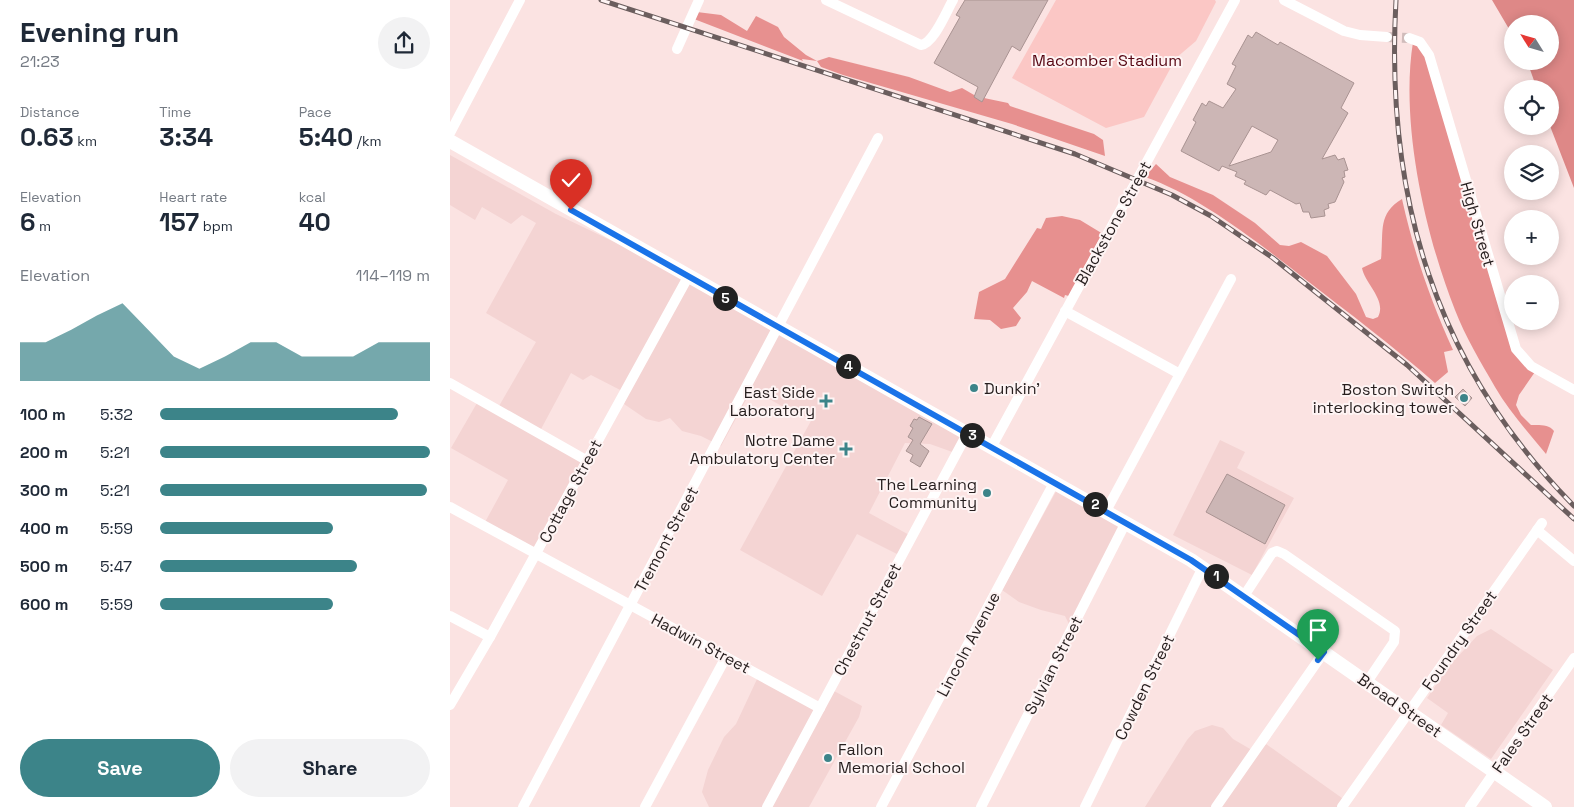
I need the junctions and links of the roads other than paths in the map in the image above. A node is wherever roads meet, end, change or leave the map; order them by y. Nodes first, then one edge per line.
1 (520, 0) edge
2 (699, 0) edge
3 (826, 0) edge
4 (952, 0) edge
5 (1234, 0) edge
6 (1284, 0) edge
7 (1387, 37) tunnel mouth
8 (1409, 38) tunnel mouth
9 (677, 49) dead end
10 (450, 133) edge
11 (878, 138) dead end
12 (450, 141) edge
13 (688, 277) junction
14 (1230, 279) dead end
15 (1065, 311) junction
16 (779, 328) junction
17 (1178, 373) junction
18 (450, 383) edge
19 (1574, 390) edge
20 (968, 432) junction
21 (992, 446) junction
22 (586, 460) junction
23 (1055, 482) junction
24 (450, 507) edge
25 (1106, 511) junction
26 (1126, 522) junction
27 (536, 554) junction
28 (1574, 561) edge
29 (1204, 567) junction
30 (1244, 596) junction
31 (630, 605) junction
32 (450, 616) edge
33 (490, 638) junction
34 (1324, 652) junction
35 (726, 657) junction
36 (1574, 658) edge
37 (1367, 682) junction
38 (450, 705) edge
39 (820, 708) junction
40 (1409, 711) junction
41 (1495, 772) junction
42 (523, 807) edge
43 (645, 807) edge
44 (767, 807) edge
45 (881, 807) edge
46 (981, 807) edge
47 (1085, 807) edge
48 (1216, 807) edge
49 (1342, 807) edge
50 (1470, 807) edge
51 (1545, 807) edge

1 - 10 street
2 - 9 street
3 - 4 street
5 - 15 street, Blackstone Street
6 - 7 street
8 - 19 street, High Street
11 - 16 street, Tremont Street
12 - 13 main road, Broad Street
13 - 16 main road, Broad Street
13 - 22 street, Cottage Street
14 - 17 street
15 - 17 street
15 - 21 street, Blackstone Street
16 - 20 main road, Broad Street
16 - 31 street, Tremont Street
17 - 25 street
18 - 22 street
20 - 21 main road, Broad Street
20 - 39 street, Chestnut Street
21 - 23 main road, Broad Street
22 - 27 street, Cottage Street
23 - 25 main road, Broad Street
23 - 45 street, Lincoln Avenue
24 - 27 street, Hadwin Street
25 - 26 main road, Broad Street
26 - 29 main road, Broad Street
26 - 46 street, Sylvian Street
27 - 31 street, Hadwin Street
27 - 33 street, Cottage Street
28 - 40 street, Foundry Street
29 - 30 main road, Broad Street
29 - 47 street, Cowden Street
30 - 34 main road, Broad Street
30 - 37 street
31 - 35 street, Hadwin Street
31 - 42 street, Tremont Street
32 - 33 street
33 - 38 street, Cottage Street
34 - 37 main road, Broad Street
34 - 48 street
35 - 39 street, Hadwin Street
35 - 43 street
36 - 41 street, Fales Street
37 - 40 main road, Broad Street
39 - 44 street, Chestnut Street
40 - 41 main road, Broad Street
40 - 49 street, Foundry Street
41 - 50 street, Fales Street
41 - 51 main road, Broad Street

